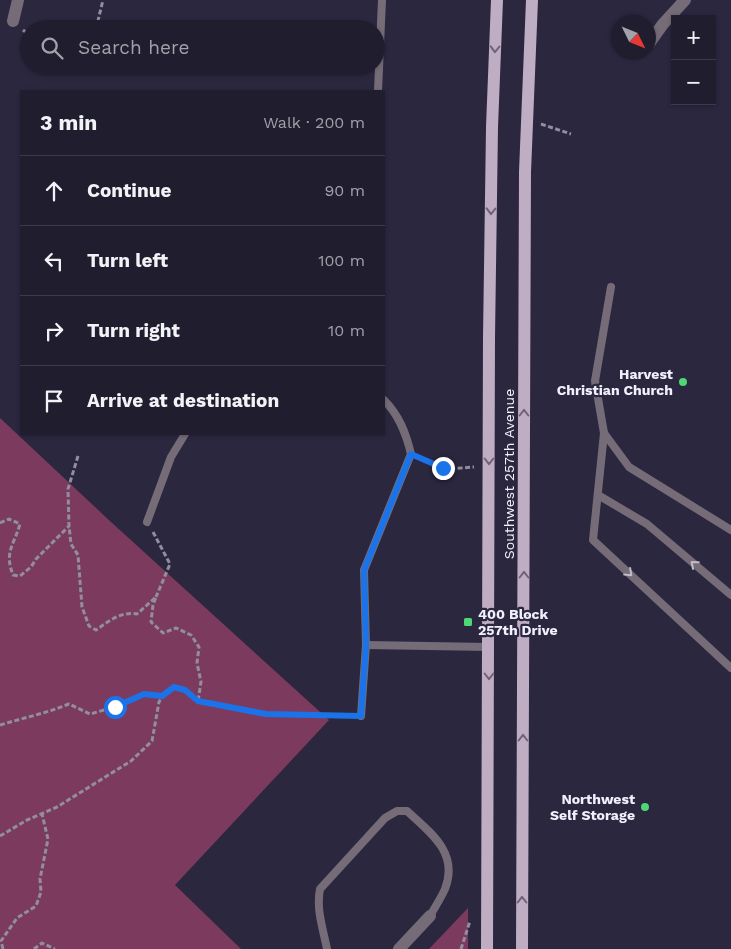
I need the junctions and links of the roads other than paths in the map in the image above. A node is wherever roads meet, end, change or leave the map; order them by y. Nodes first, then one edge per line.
1 (18, 0) edge
2 (382, 0) edge
3 (497, 0) edge
4 (532, 0) edge
5 (685, 0) edge
6 (381, 20) edge
7 (13, 21) dead end
8 (656, 34) edge
9 (379, 75) edge
10 (378, 90) edge
11 (611, 287) dead end
12 (385, 401) edge
13 (604, 433) junction
14 (184, 435) edge
15 (598, 495) junction
16 (147, 522) road end
17 (731, 530) edge
18 (731, 596) edge
19 (366, 645) junction
20 (489, 647) junction
21 (731, 668) edge
22 (361, 716) road end
23 (430, 916) joint
24 (327, 949) edge
25 (399, 949) edge
26 (488, 949) edge
27 (522, 949) edge

1 - 7 street
2 - 6 lane
3 -> 20 main road, Southwest 257th Avenue
27 -> 4 main road, Southwest 257th Avenue
5 - 8 street
9 - 10 lane
11 - 13 lane
12 - 19 lane
13 - 15 lane
13 - 17 lane
14 - 16 lane
18 -> 15 lane
15 -> 21 lane
19 - 20 lane
19 - 22 lane
20 -> 26 main road, Southwest 257th Avenue
23 - 24 lane
23 - 25 street

